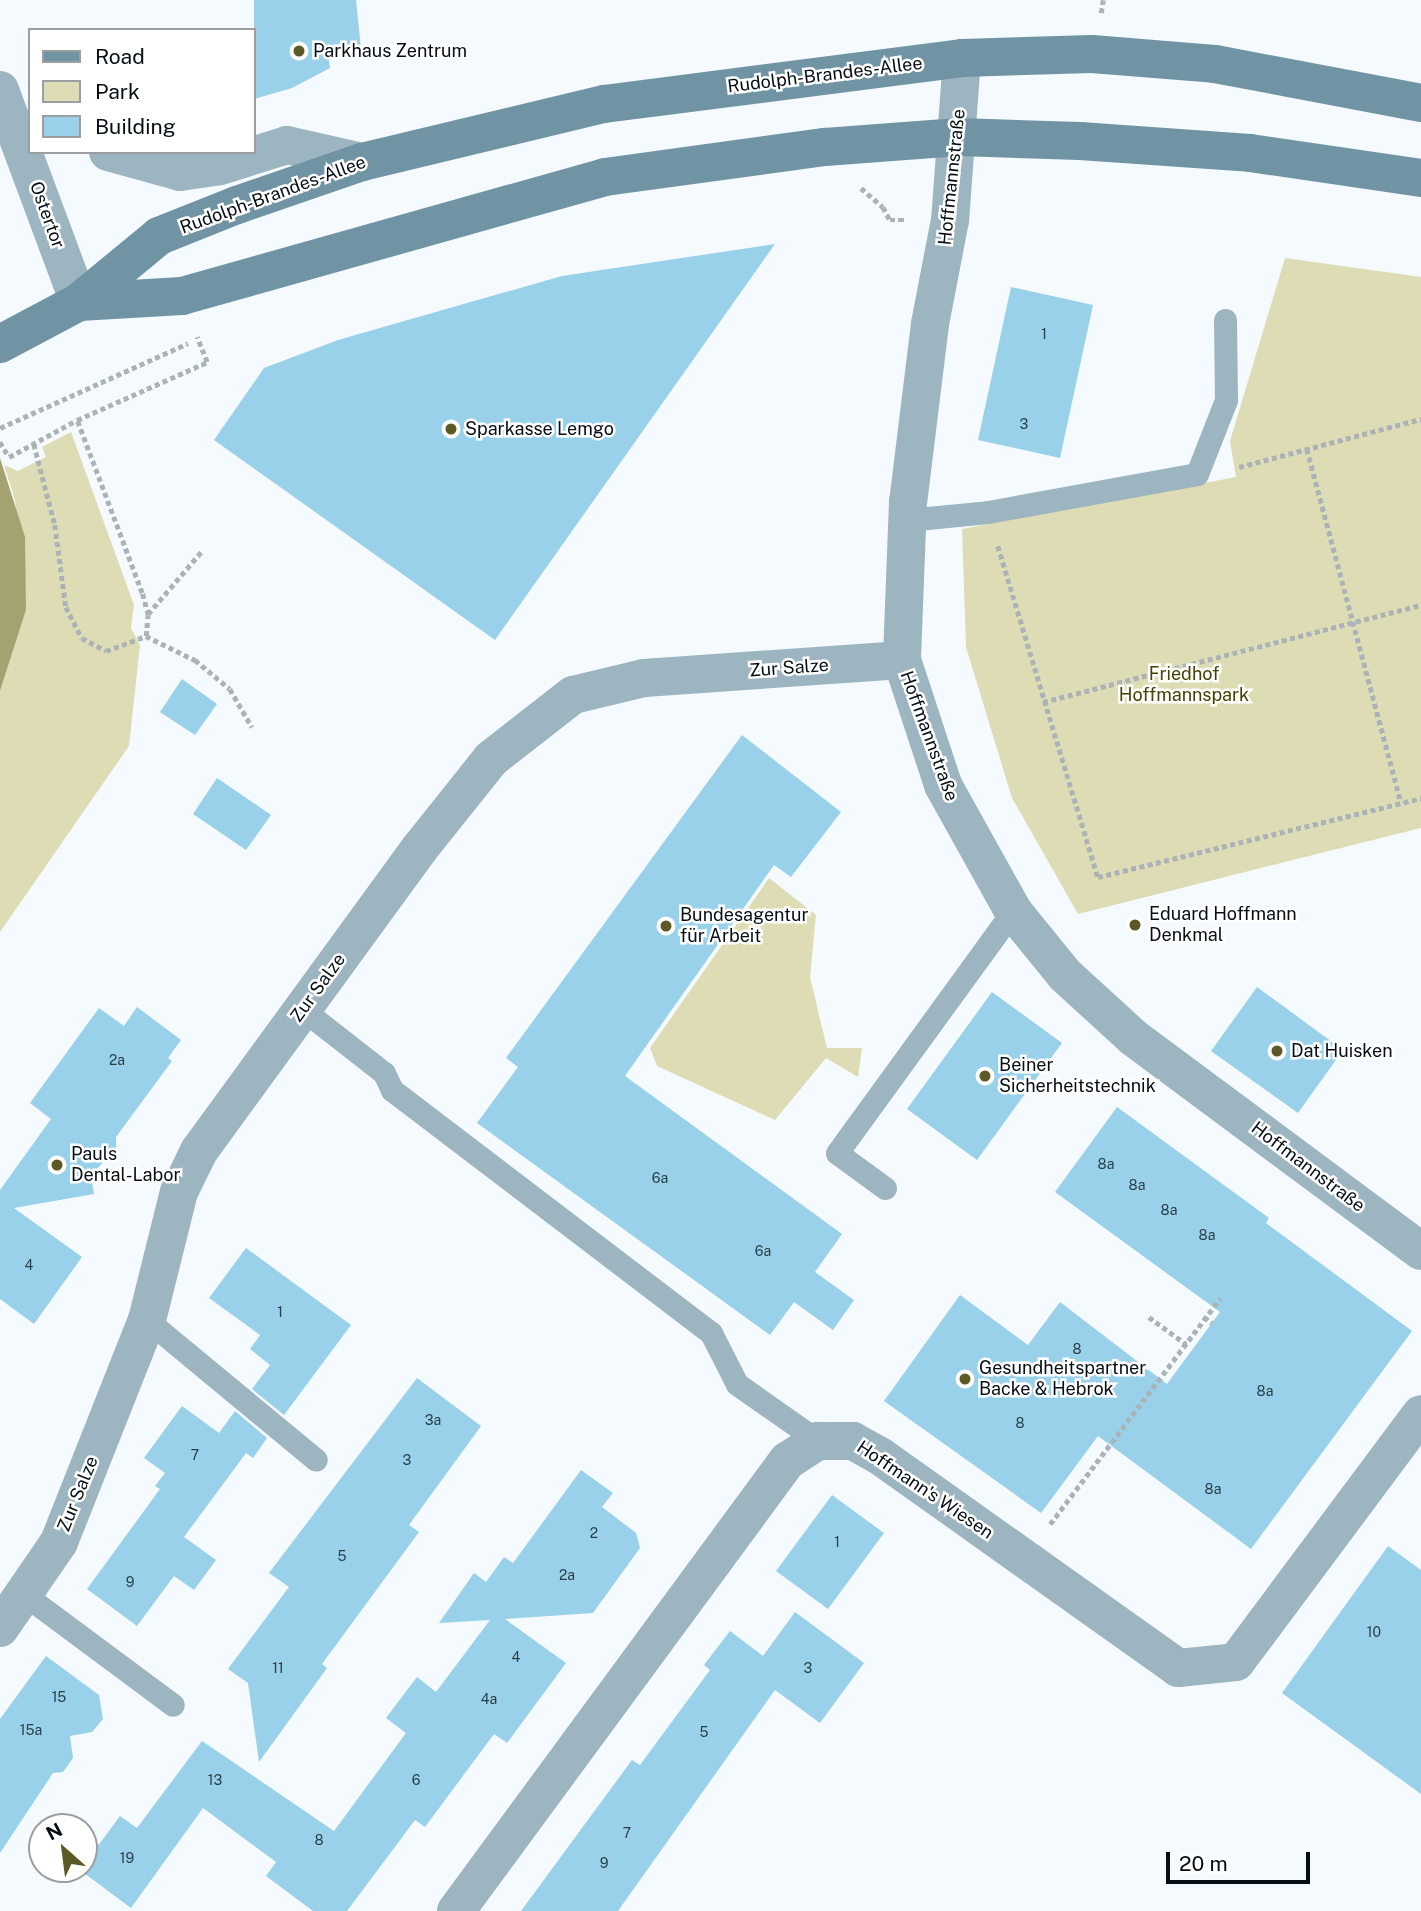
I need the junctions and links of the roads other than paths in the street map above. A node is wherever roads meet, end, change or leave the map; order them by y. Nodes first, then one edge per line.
1 (962, 58) junction
2 (0, 73) edge
3 (0, 90) edge
4 (28, 95) edge
5 (1421, 103) edge
6 (959, 136) junction
7 (115, 154) edge
8 (362, 162) junction
9 (1421, 178) edge
10 (79, 302) junction
11 (1225, 320) dead end
12 (0, 344) edge
13 (906, 520) junction
14 (902, 660) junction
15 (1013, 911) junction
16 (302, 1009) junction
17 (884, 1188) dead end
18 (1421, 1251) edge
19 (148, 1320) junction
20 (1421, 1414) edge
21 (818, 1441) junction
22 (316, 1460) dead end
23 (25, 1595) junction
24 (0, 1628) edge
25 (173, 1705) dead end
26 (456, 1911) edge

1 - 5 main road, Rudolph-Brandes-Allee
1 - 6 street, Hoffmannstraße
1 - 8 main road, Rudolph-Brandes-Allee
2 - 4 street
3 - 10 street, Ostertor
6 - 9 main road
6 - 10 main road
6 - 13 street, Hoffmannstraße
7 - 8 street
8 - 10 main road, Rudolph-Brandes-Allee
10 - 12 main road
11 - 13 lane
13 - 14 street, Hoffmannstraße
14 - 15 street, Hoffmannstraße
14 - 16 street, Zur Salze
15 - 17 lane
15 - 18 street, Hoffmannstraße
16 - 19 street, Zur Salze
16 - 21 lane
19 - 22 lane
19 - 23 street, Zur Salze
20 - 21 street, Hoffmann's Wiesen
21 - 26 street
23 - 24 street, Zur Salze
23 - 25 lane

